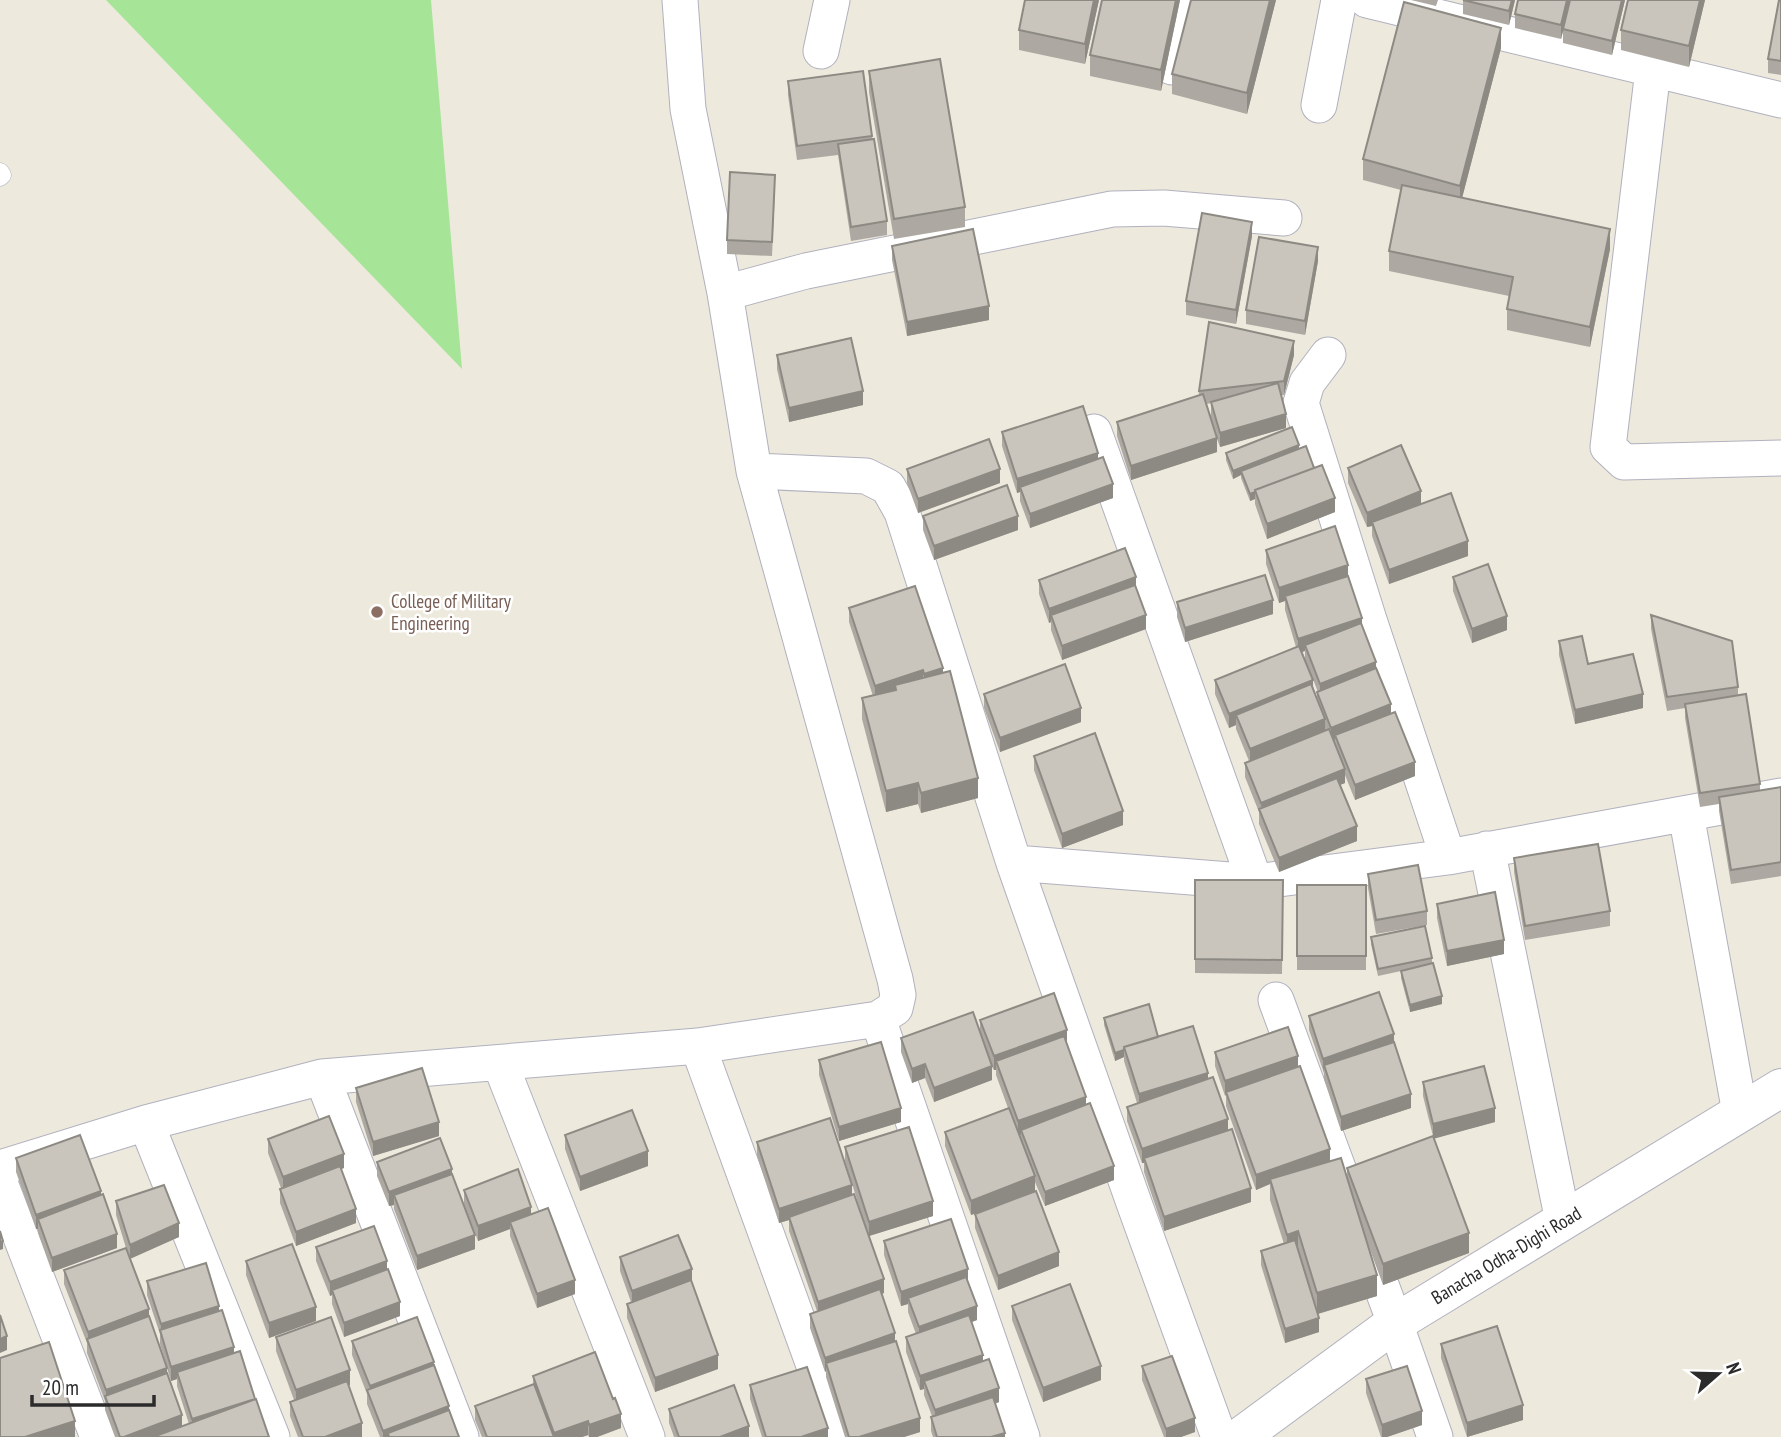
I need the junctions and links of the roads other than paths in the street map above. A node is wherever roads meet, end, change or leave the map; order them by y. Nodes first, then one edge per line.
1 (680, 0) edge
2 (832, 0) edge
3 (1188, 0) edge
4 (1339, 0) edge
5 (1367, 0) edge
6 (1455, 11) edge
7 (821, 51) dead end
8 (1171, 67) edge
9 (1653, 69) junction
10 (1781, 100) edge
11 (1319, 105) dead end
12 (1284, 218) dead end
13 (725, 293) junction
14 (1328, 355) dead end
15 (1094, 432) edge
16 (1781, 458) edge
17 (754, 471) junction
18 (1781, 796) edge
19 (1686, 814) junction
20 (1486, 849) junction
21 (1448, 857) junction
22 (1014, 863) junction
23 (1255, 882) junction
24 (1276, 1000) dead end
25 (878, 1019) junction
26 (698, 1046) junction
27 (500, 1063) junction
28 (321, 1077) junction
29 (1781, 1088) edge
30 (1740, 1113) junction
31 (146, 1123) junction
32 (0, 1168) edge
33 (0, 1183) edge
34 (1563, 1220) junction
35 (1395, 1323) junction
36 (98, 1437) edge
37 (272, 1437) edge
38 (461, 1437) edge
39 (647, 1437) edge
40 (839, 1437) edge
41 (1022, 1437) edge
42 (1219, 1437) edge
43 (1240, 1437) edge
44 (1435, 1437) edge

1 - 13 street
2 - 7 street
3 - 8 street
4 - 11 street
5 - 6 street
6 - 9 street
9 - 10 street
9 - 16 street
12 - 13 street
13 - 17 street
14 - 21 street
15 - 23 street
17 - 22 street
17 - 25 street
18 - 19 street
19 - 20 street
19 - 30 street
20 - 21 street
20 - 34 street
21 - 23 street
22 - 23 street
22 - 42 street
24 - 35 street
25 - 26 street
25 - 41 street
26 - 27 street
26 - 40 street
27 - 28 street
27 - 39 street
28 - 31 street
28 - 38 street
29 - 30 street, Banacha Odha-Dighi Road
30 - 34 street, Banacha Odha-Dighi Road
31 - 32 street
31 - 37 street
33 - 36 street
34 - 35 street, Banacha Odha-Dighi Road
35 - 43 street, Banacha Odha-Dighi Road
35 - 44 street

